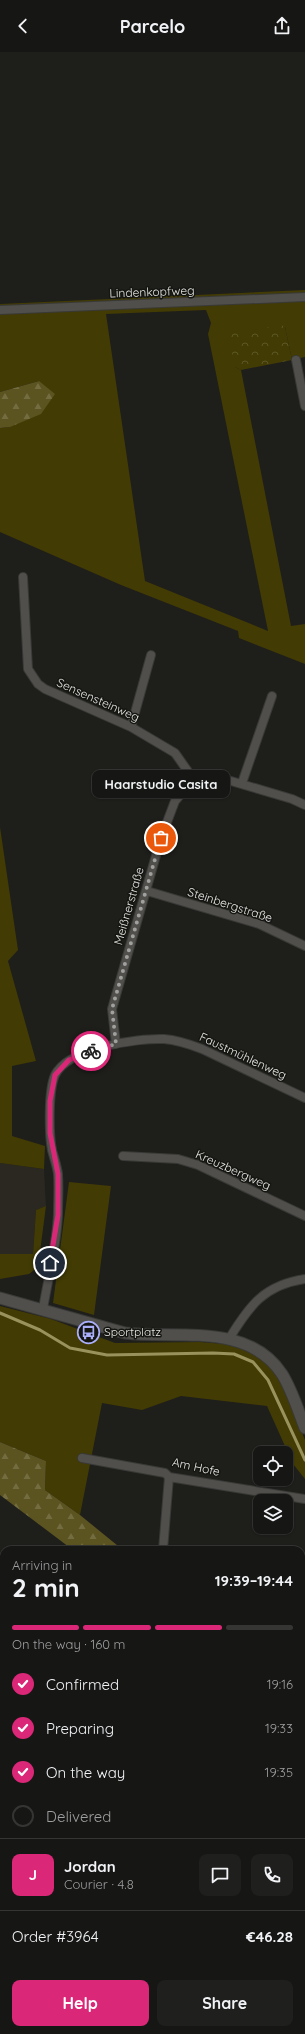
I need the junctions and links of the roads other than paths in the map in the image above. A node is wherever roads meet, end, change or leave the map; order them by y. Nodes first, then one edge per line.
1 (305, 297) edge
2 (0, 310) edge
3 (296, 360) dead end
4 (305, 406) edge
5 (23, 577) dead end
6 (151, 655) dead end
7 (272, 696) dead end
8 (131, 727) junction
9 (194, 780) junction
10 (242, 783) junction
11 (305, 805) edge
12 (147, 891) junction
13 (305, 946) edge
14 (116, 1044) junction
15 (305, 1098) edge
16 (123, 1156) dead end
17 (305, 1216) edge
18 (305, 1279) edge
19 (0, 1298) edge
20 (43, 1309) junction
21 (229, 1339) junction
22 (305, 1428) edge
23 (82, 1458) dead end
24 (169, 1477) junction
25 (305, 1499) edge
26 (163, 1546) edge

1 - 2 street, Lindenkopfweg
3 - 4 street
5 - 8 street, Sensensteinweg
6 - 8 street
7 - 10 street
8 - 9 street, Sensensteinweg
9 - 10 street
9 - 12 street, Meißnerstraße
10 - 11 street
12 - 13 street, Steinbergstraße
12 - 14 street, Meißnerstraße
14 - 15 street, Faustmühlenweg
14 - 20 street, Faustmühlenweg
16 - 17 street, Kreuzbergweg
18 - 21 street
19 - 20 main road
20 - 21 main road
21 - 22 main road
23 - 24 street, Am Hofe
24 - 25 street, Am Hofe
24 - 26 street

